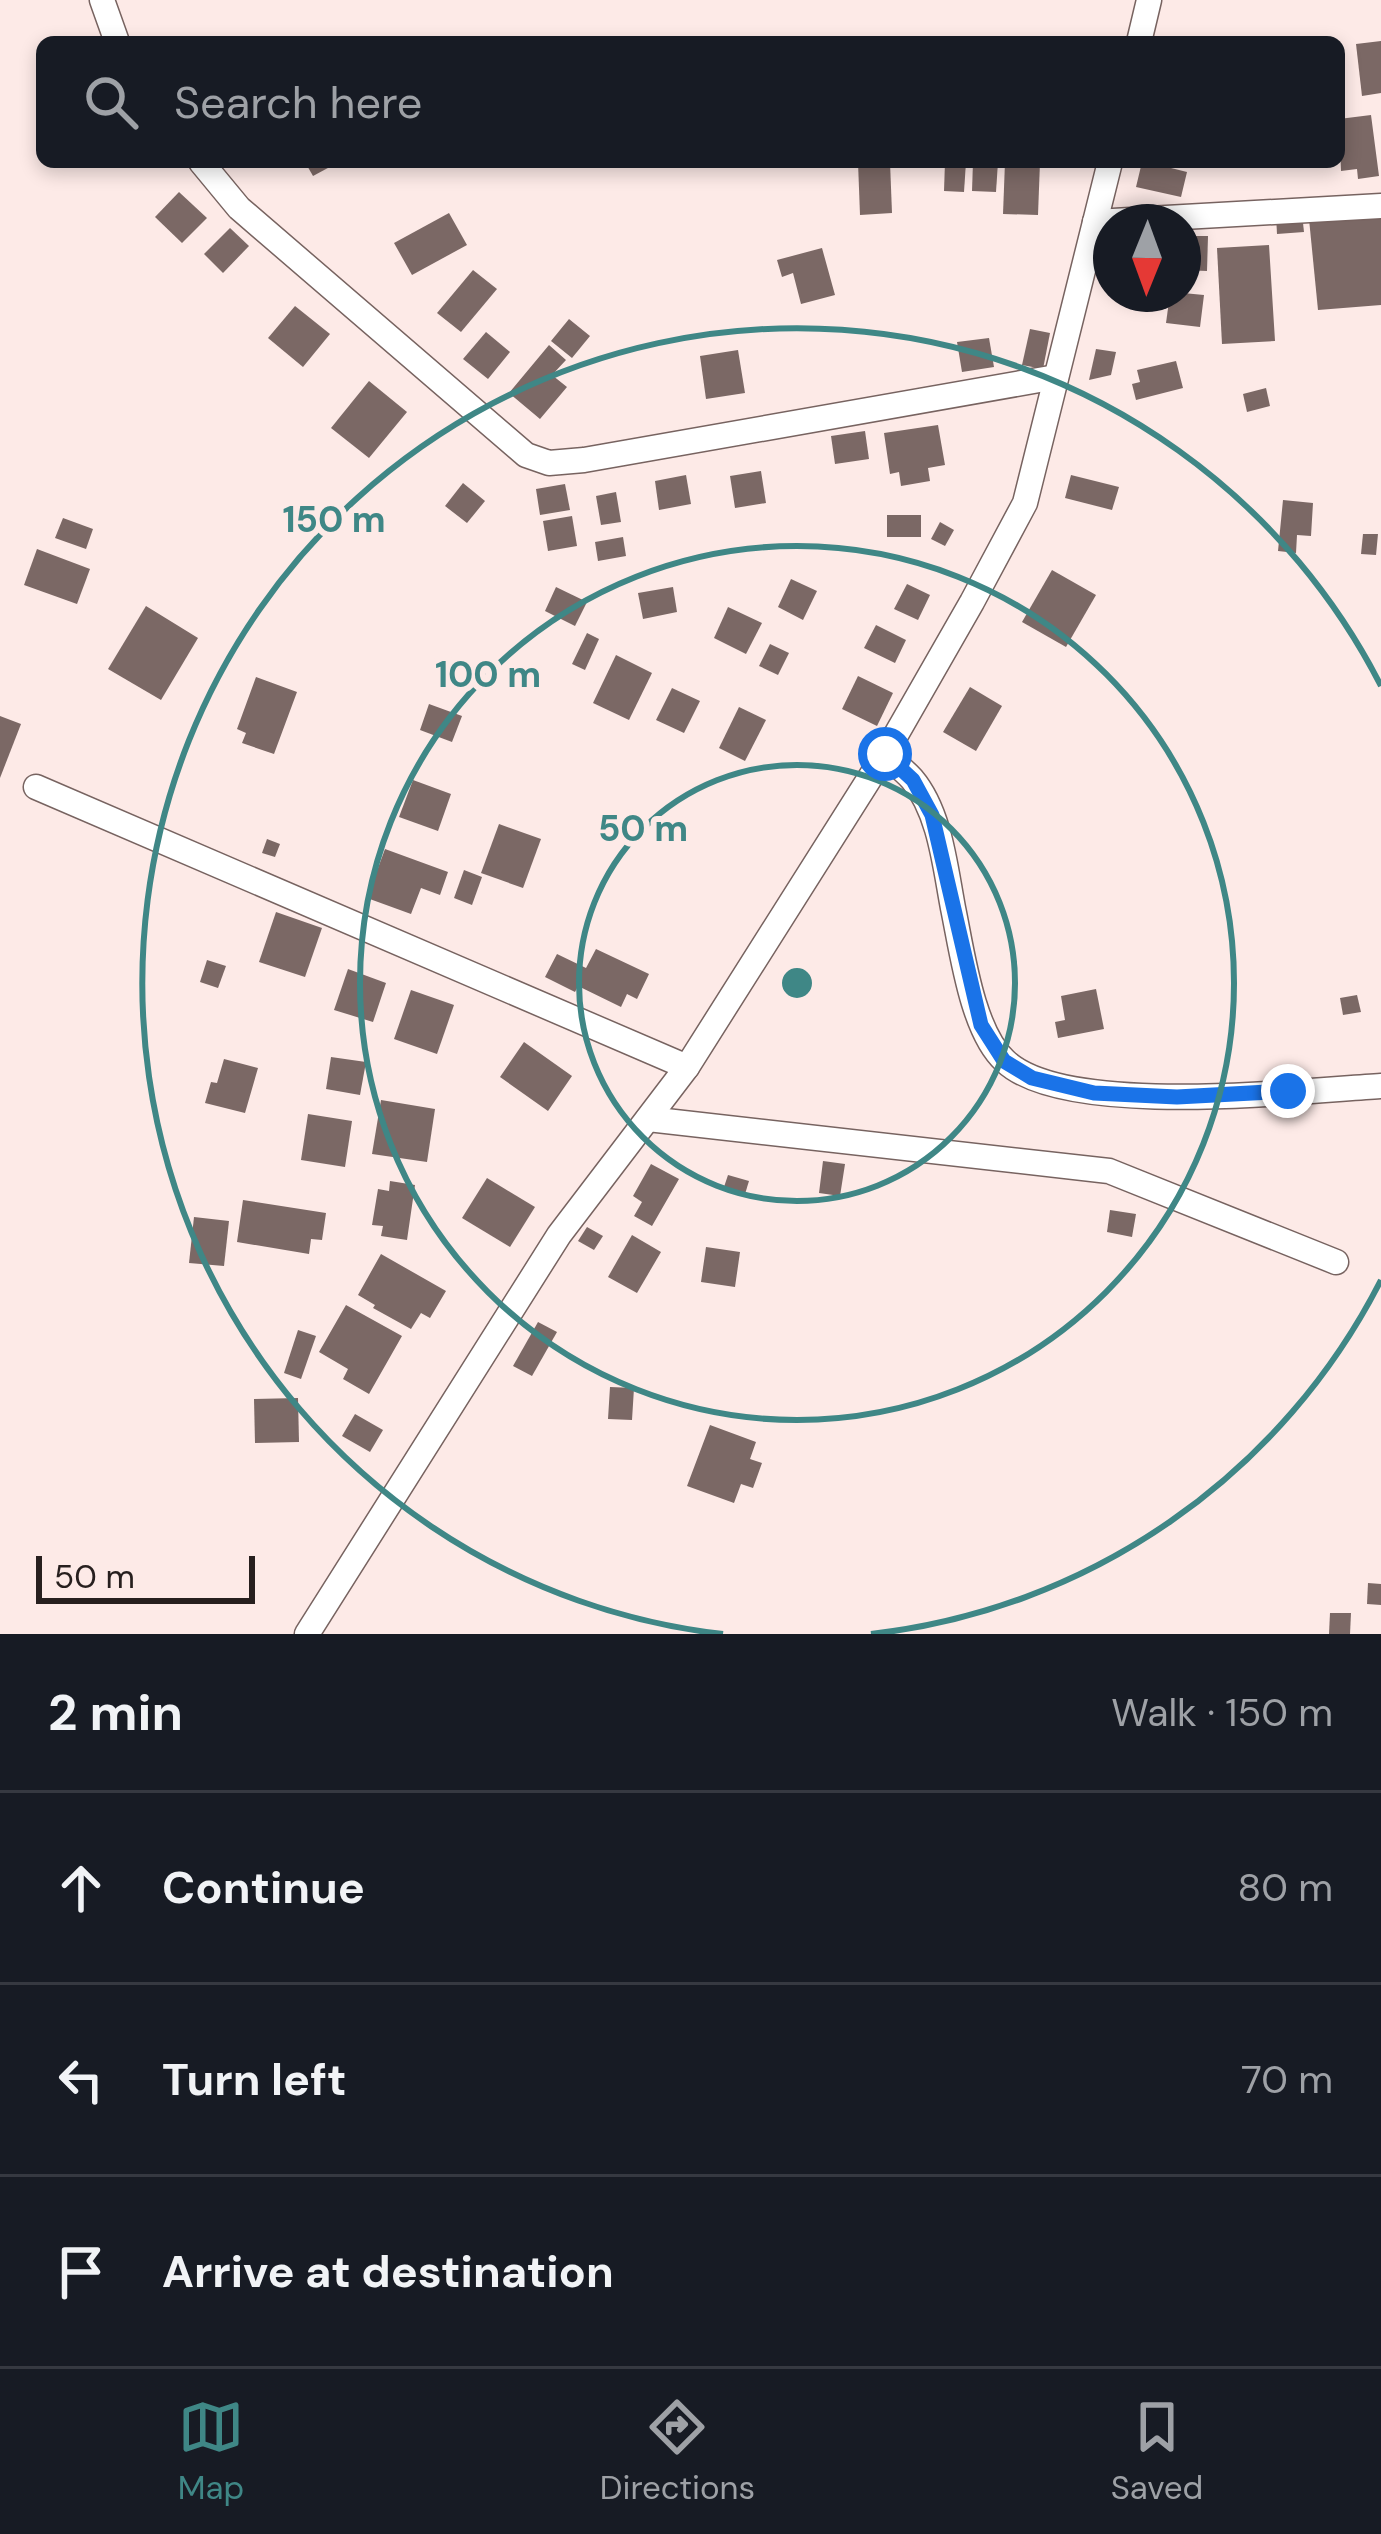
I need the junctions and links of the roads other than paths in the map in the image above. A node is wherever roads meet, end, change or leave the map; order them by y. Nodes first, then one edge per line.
1 (102, 0) edge
2 (1149, 0) edge
3 (115, 36) edge
4 (1140, 36) edge
5 (206, 168) edge
6 (1108, 168) edge
7 (1100, 204) edge
8 (1381, 206) edge
9 (1201, 216) edge
10 (1093, 230) edge
11 (1056, 377) junction
12 (885, 754) junction
13 (36, 787) dead end
14 (687, 1066) junction
15 (1381, 1086) edge
16 (648, 1118) junction
17 (1336, 1262) dead end
18 (307, 1634) edge

1 - 3 street
2 - 4 street
5 - 11 street
6 - 7 street
8 - 9 street
10 - 11 street
11 - 12 street
12 - 14 street
12 - 15 street
13 - 14 street
14 - 16 street
16 - 17 street
16 - 18 street

